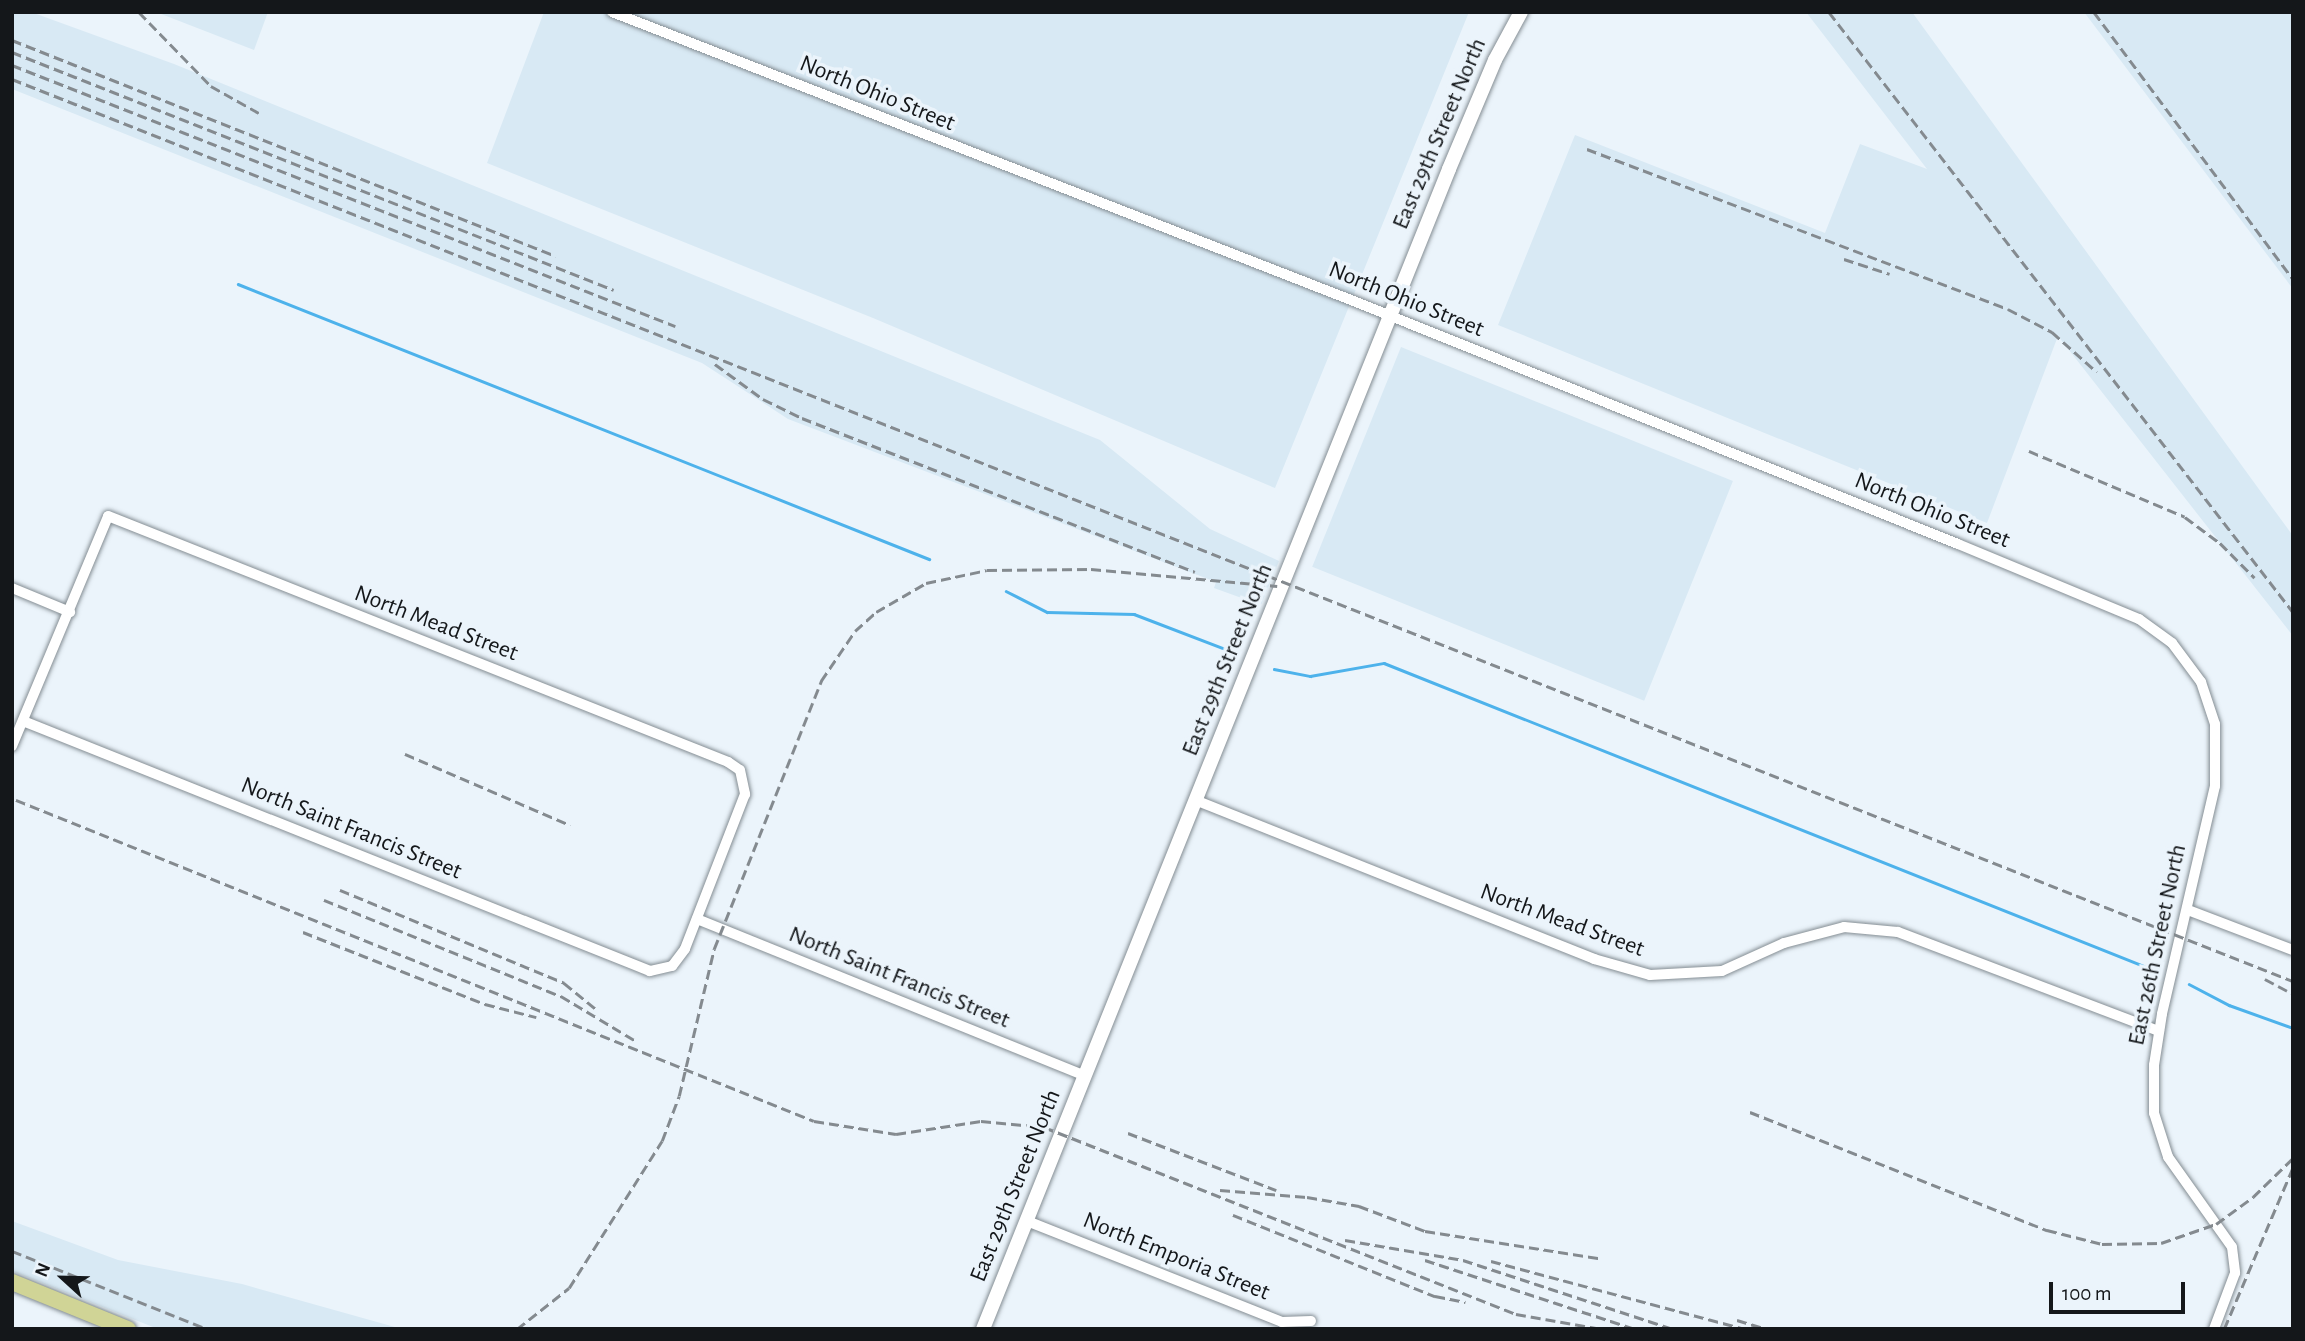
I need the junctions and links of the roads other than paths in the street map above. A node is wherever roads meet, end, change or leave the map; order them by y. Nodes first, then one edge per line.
1 (612, 12) edge
2 (1511, 12) edge
3 (1521, 12) edge
4 (1506, 36) junction
5 (1390, 316) junction
6 (12, 588) edge
7 (70, 612) junction
8 (2174, 645) joint
9 (23, 722) junction
10 (12, 745) edge
11 (1195, 800) junction
12 (2188, 910) junction
13 (696, 919) junction
14 (2293, 950) edge
15 (2159, 1031) junction
16 (1085, 1076) junction
17 (1027, 1221) junction
18 (12, 1283) edge
19 (1311, 1321) dead end
20 (101, 1324) edge
21 (128, 1329) edge
22 (983, 1329) edge
23 (2214, 1329) edge

1 - 5 street, North Ohio Street
2 - 4 street
3 - 4 street, East 29th Street North
4 - 5 street, East 29th Street North
5 - 8 street, North Ohio Street
5 - 11 street, East 29th Street North
6 - 7 street
7 - 9 street
7 - 13 street, North Mead Street
8 - 12 street, East 26th Street North
9 - 10 street
9 - 13 street, North Saint Francis Street
11 - 15 street, North Mead Street
11 - 16 street, East 29th Street North
12 - 14 street
12 - 15 street, East 26th Street North
13 - 16 street, North Saint Francis Street
15 - 23 street, East 26th Street North
16 - 17 street, East 29th Street North
17 - 19 street, North Emporia Street
17 - 22 street, East 29th Street North
18 - 20 main road
20 - 21 main road

